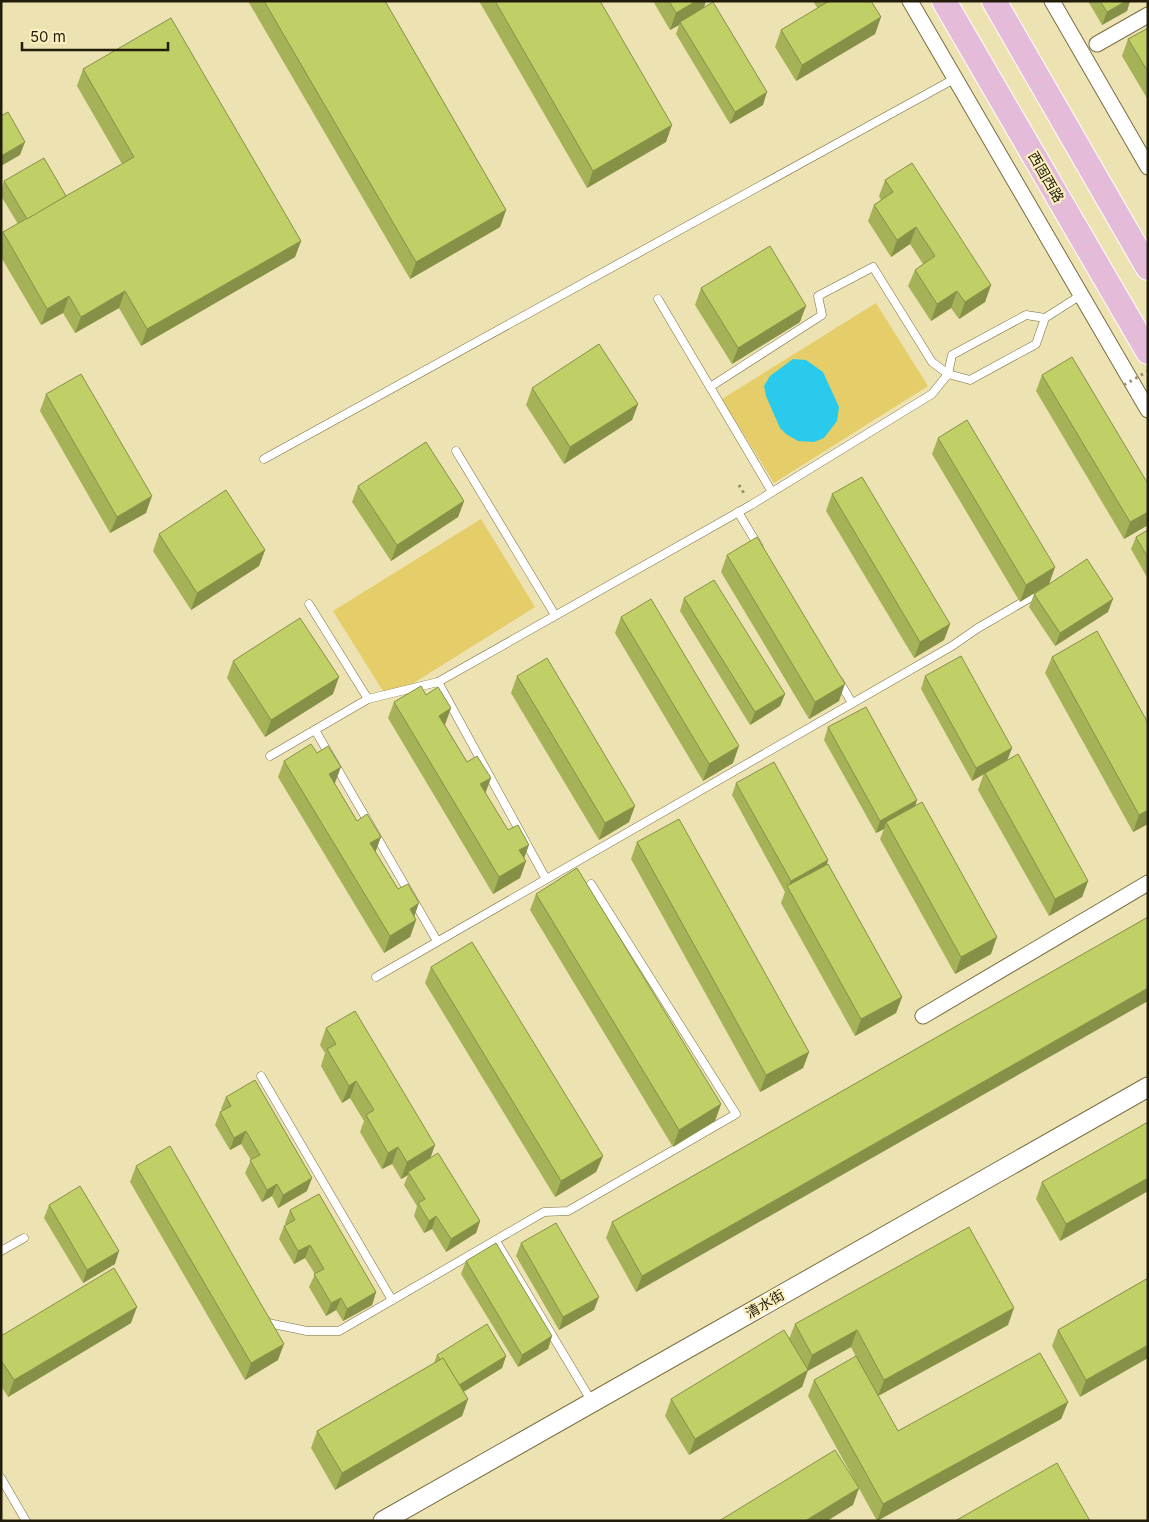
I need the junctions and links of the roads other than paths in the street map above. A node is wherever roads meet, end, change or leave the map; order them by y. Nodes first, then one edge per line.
1 (910, 1) edge
2 (944, 1) edge
3 (994, 1) edge
4 (1052, 1) edge
5 (1148, 15) edge
6 (1097, 44) dead end
7 (954, 79) junction
8 (1148, 167) edge
9 (1148, 268) edge
10 (1081, 295) junction
11 (658, 299) dead end
12 (1045, 318) junction
13 (1148, 352) edge
14 (948, 374) junction
15 (710, 387) junction
16 (1148, 410) edge
17 (456, 451) dead end
18 (264, 459) dead end
19 (772, 492) junction
20 (738, 512) junction
21 (763, 553) edge
22 (1050, 586) edge
23 (309, 604) dead end
24 (556, 615) junction
25 (832, 670) edge
26 (438, 682) junction
27 (368, 699) junction
28 (852, 703) junction
29 (315, 730) junction
30 (270, 756) dead end
31 (546, 879) junction
32 (1148, 883) edge
33 (591, 884) dead end
34 (437, 942) junction
35 (376, 976) dead end
36 (923, 1016) dead end
37 (261, 1076) dead end
38 (1148, 1088) edge
39 (24, 1238) dead end
40 (496, 1241) junction
41 (1, 1251) edge
42 (392, 1300) junction
43 (263, 1315) edge
44 (592, 1402) junction
45 (1, 1478) edge
46 (26, 1521) edge
47 (383, 1521) edge

1 - 7 street
2 - 13 main road, 西固西路
3 - 9 main road
4 - 8 street
5 - 6 street
7 - 10 street
7 - 18 lane
10 - 12 lane
10 - 16 street
11 - 15 lane
12 - 14 lane
12 - 14 lane
14 - 15 lane
14 - 19 lane
15 - 19 lane
17 - 24 lane
19 - 20 lane
20 - 21 lane
20 - 24 lane
22 - 28 lane
23 - 27 lane
24 - 26 lane
25 - 28 lane
26 - 27 lane
26 - 31 lane
27 - 29 lane
28 - 31 lane
29 - 30 lane
29 - 34 lane
31 - 34 lane
32 - 36 street
33 - 40 lane
34 - 35 lane
37 - 42 lane
38 - 44 street, 清水街
39 - 41 lane
40 - 42 lane
40 - 44 lane
42 - 43 lane
44 - 47 street, 清水街
45 - 46 lane

